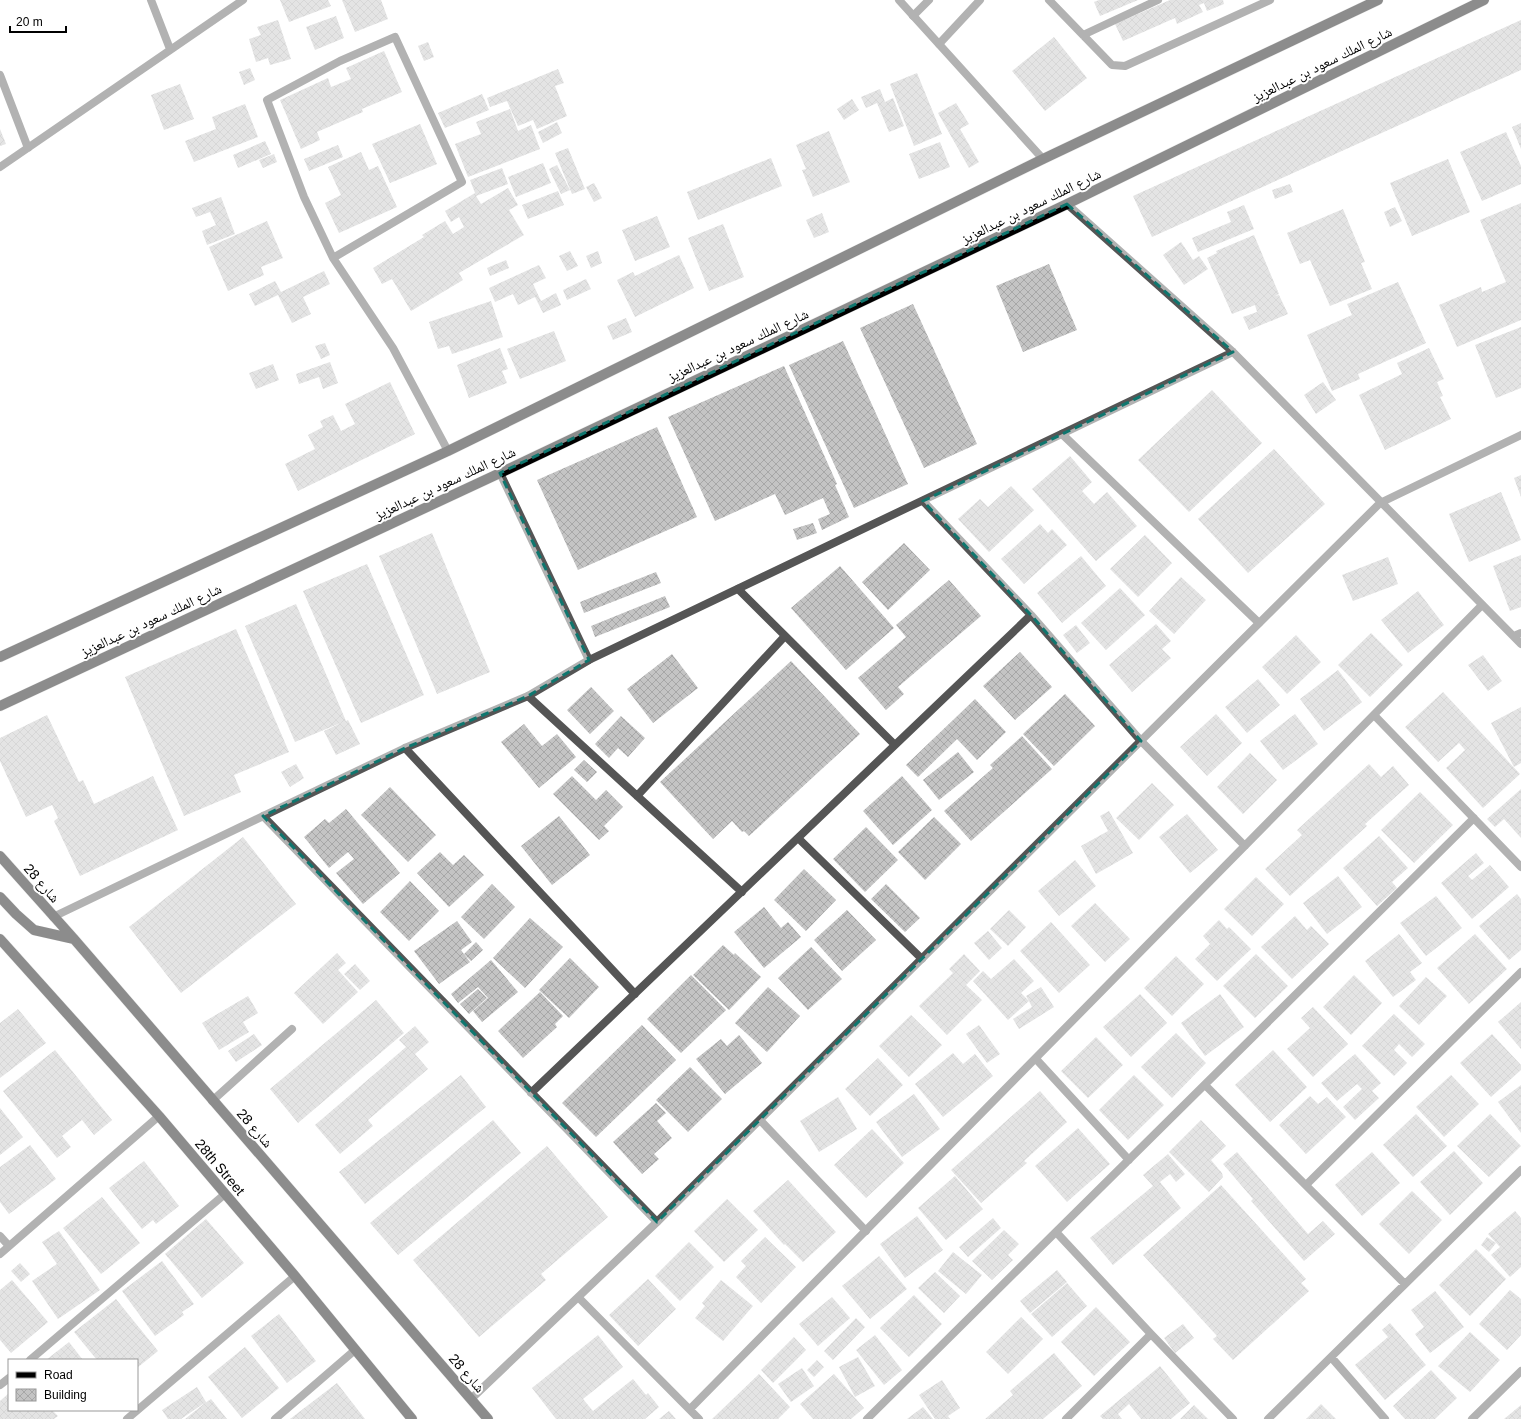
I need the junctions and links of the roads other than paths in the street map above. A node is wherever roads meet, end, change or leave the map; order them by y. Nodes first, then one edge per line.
1 (151, 0) edge
2 (243, 0) edge
3 (899, 0) edge
4 (928, 0) edge
5 (980, 0) edge
6 (1049, 0) edge
7 (1158, 0) edge
8 (1270, 0) edge
9 (1378, 0) edge
10 (1484, 0) edge
11 (913, 16) junction
12 (1083, 35) junction
13 (939, 44) junction
14 (170, 49) junction
15 (0, 75) edge
16 (28, 148) junction
17 (1043, 159) junction
18 (0, 167) edge
19 (1067, 204) junction
20 (333, 258) junction
21 (1234, 352) junction
22 (1062, 434) junction
23 (1521, 435) edge
24 (448, 451) junction
25 (500, 473) junction
26 (923, 501) junction
27 (1380, 503) junction
28 (738, 589) junction
29 (1482, 605) junction
30 (1031, 615) junction
31 (1259, 623) junction
32 (1517, 635) edge
33 (785, 636) junction
34 (1521, 644) edge
35 (0, 658) edge
36 (589, 660) junction
37 (528, 696) junction
38 (0, 706) edge
39 (1374, 715) junction
40 (1141, 741) junction
41 (895, 745) junction
42 (405, 748) junction
43 (637, 796) junction
44 (263, 816) junction
45 (1474, 818) junction
46 (798, 838) junction
47 (1246, 846) junction
48 (0, 856) edge
49 (1521, 867) edge
50 (742, 892) junction
51 (0, 897) edge
52 (53, 917) junction
53 (0, 939) edge
54 (74, 939) junction
55 (922, 958) junction
56 (1521, 972) edge
57 (635, 994) junction
58 (292, 1029) dead end
59 (1036, 1059) junction
60 (1205, 1085) junction
61 (531, 1093) junction
62 (212, 1100) junction
63 (159, 1116) junction
64 (760, 1120) junction
65 (1129, 1160) junction
66 (1521, 1170) edge
67 (1306, 1186) junction
68 (225, 1194) junction
69 (657, 1222) junction
70 (866, 1231) junction
71 (1056, 1232) junction
72 (0, 1236) edge
73 (8, 1246) junction
74 (0, 1254) edge
75 (295, 1276) junction
76 (1406, 1284) junction
77 (579, 1298) junction
78 (1151, 1334) junction
79 (355, 1350) junction
80 (1331, 1357) junction
81 (31, 1359) edge
82 (1521, 1371) edge
83 (8, 1379) edge
84 (0, 1385) edge
85 (471, 1399) junction
86 (690, 1409) junction
87 (138, 1410) edge
88 (136, 1411) edge
89 (127, 1419) edge
90 (275, 1419) edge
91 (412, 1419) edge
92 (488, 1419) edge
93 (699, 1419) edge
94 (867, 1419) edge
95 (1066, 1419) edge
96 (1233, 1419) edge
97 (1268, 1419) edge
98 (1385, 1419) edge
99 (1472, 1419) edge

1 - 14 street
2 - 14 street
3 - 11 street
4 - 11 street
5 - 13 street
6 - 12 street
7 - 12 street
8 - 12 street
9 - 17 main road, شارع الملك سعود بن عبدالعزيز
10 - 19 main road, شارع الملك سعود بن عبدالعزيز
11 - 13 street
13 - 17 street
14 - 16 street
15 - 16 street
16 - 18 street
17 - 24 main road, شارع الملك سعود بن عبدالعزيز
19 - 21 street
19 - 25 main road, شارع الملك سعود بن عبدالعزيز
20 - 20 street
20 - 24 street
21 - 22 street
21 - 27 street
22 - 26 street
22 - 31 street
23 - 27 street
24 - 35 main road, شارع الملك سعود بن عبدالعزيز
25 - 36 street
25 - 38 main road, شارع الملك سعود بن عبدالعزيز
26 - 28 street
26 - 30 street
27 - 29 street
27 - 31 street
28 - 33 street
28 - 36 street
29 - 32 street
29 - 39 street
30 - 40 street
30 - 41 street
31 - 40 street
32 - 34 street
33 - 41 street
33 - 43 street
36 - 37 street
37 - 42 street
37 - 43 street
39 - 45 street
39 - 47 street
40 - 47 street
40 - 55 street
41 - 46 street
42 - 44 street
42 - 57 street
43 - 50 street
44 - 52 street
44 - 61 street
45 - 49 street
45 - 60 street
46 - 50 street
46 - 55 street
47 - 59 street
48 - 52 main road, شارع 28
50 - 57 street
51 - 54 main road
52 - 54 main road, شارع 28
53 - 63 main road, 28th Street
54 - 62 main road, شارع 28
55 - 64 street
56 - 67 street
57 - 61 street
58 - 62 street
59 - 65 street
59 - 70 street
60 - 65 street
60 - 67 street
61 - 69 street
62 - 85 main road, شارع 28
63 - 68 main road, 28th Street
63 - 73 street
64 - 69 street
64 - 70 street
65 - 71 street
66 - 76 street
67 - 76 street
68 - 75 main road, 28th Street
68 - 81 street
69 - 77 street
70 - 86 street
71 - 78 street
71 - 94 street
72 - 73 street
73 - 74 street
75 - 79 main road, 28th Street
75 - 87 street
76 - 80 street
77 - 85 street
77 - 86 street
78 - 95 street
78 - 96 street
79 - 90 street
79 - 91 main road, 28th Street
80 - 97 street
80 - 98 street
82 - 99 street
83 - 84 street
85 - 92 main road, شارع 28
86 - 93 street
88 - 89 street

